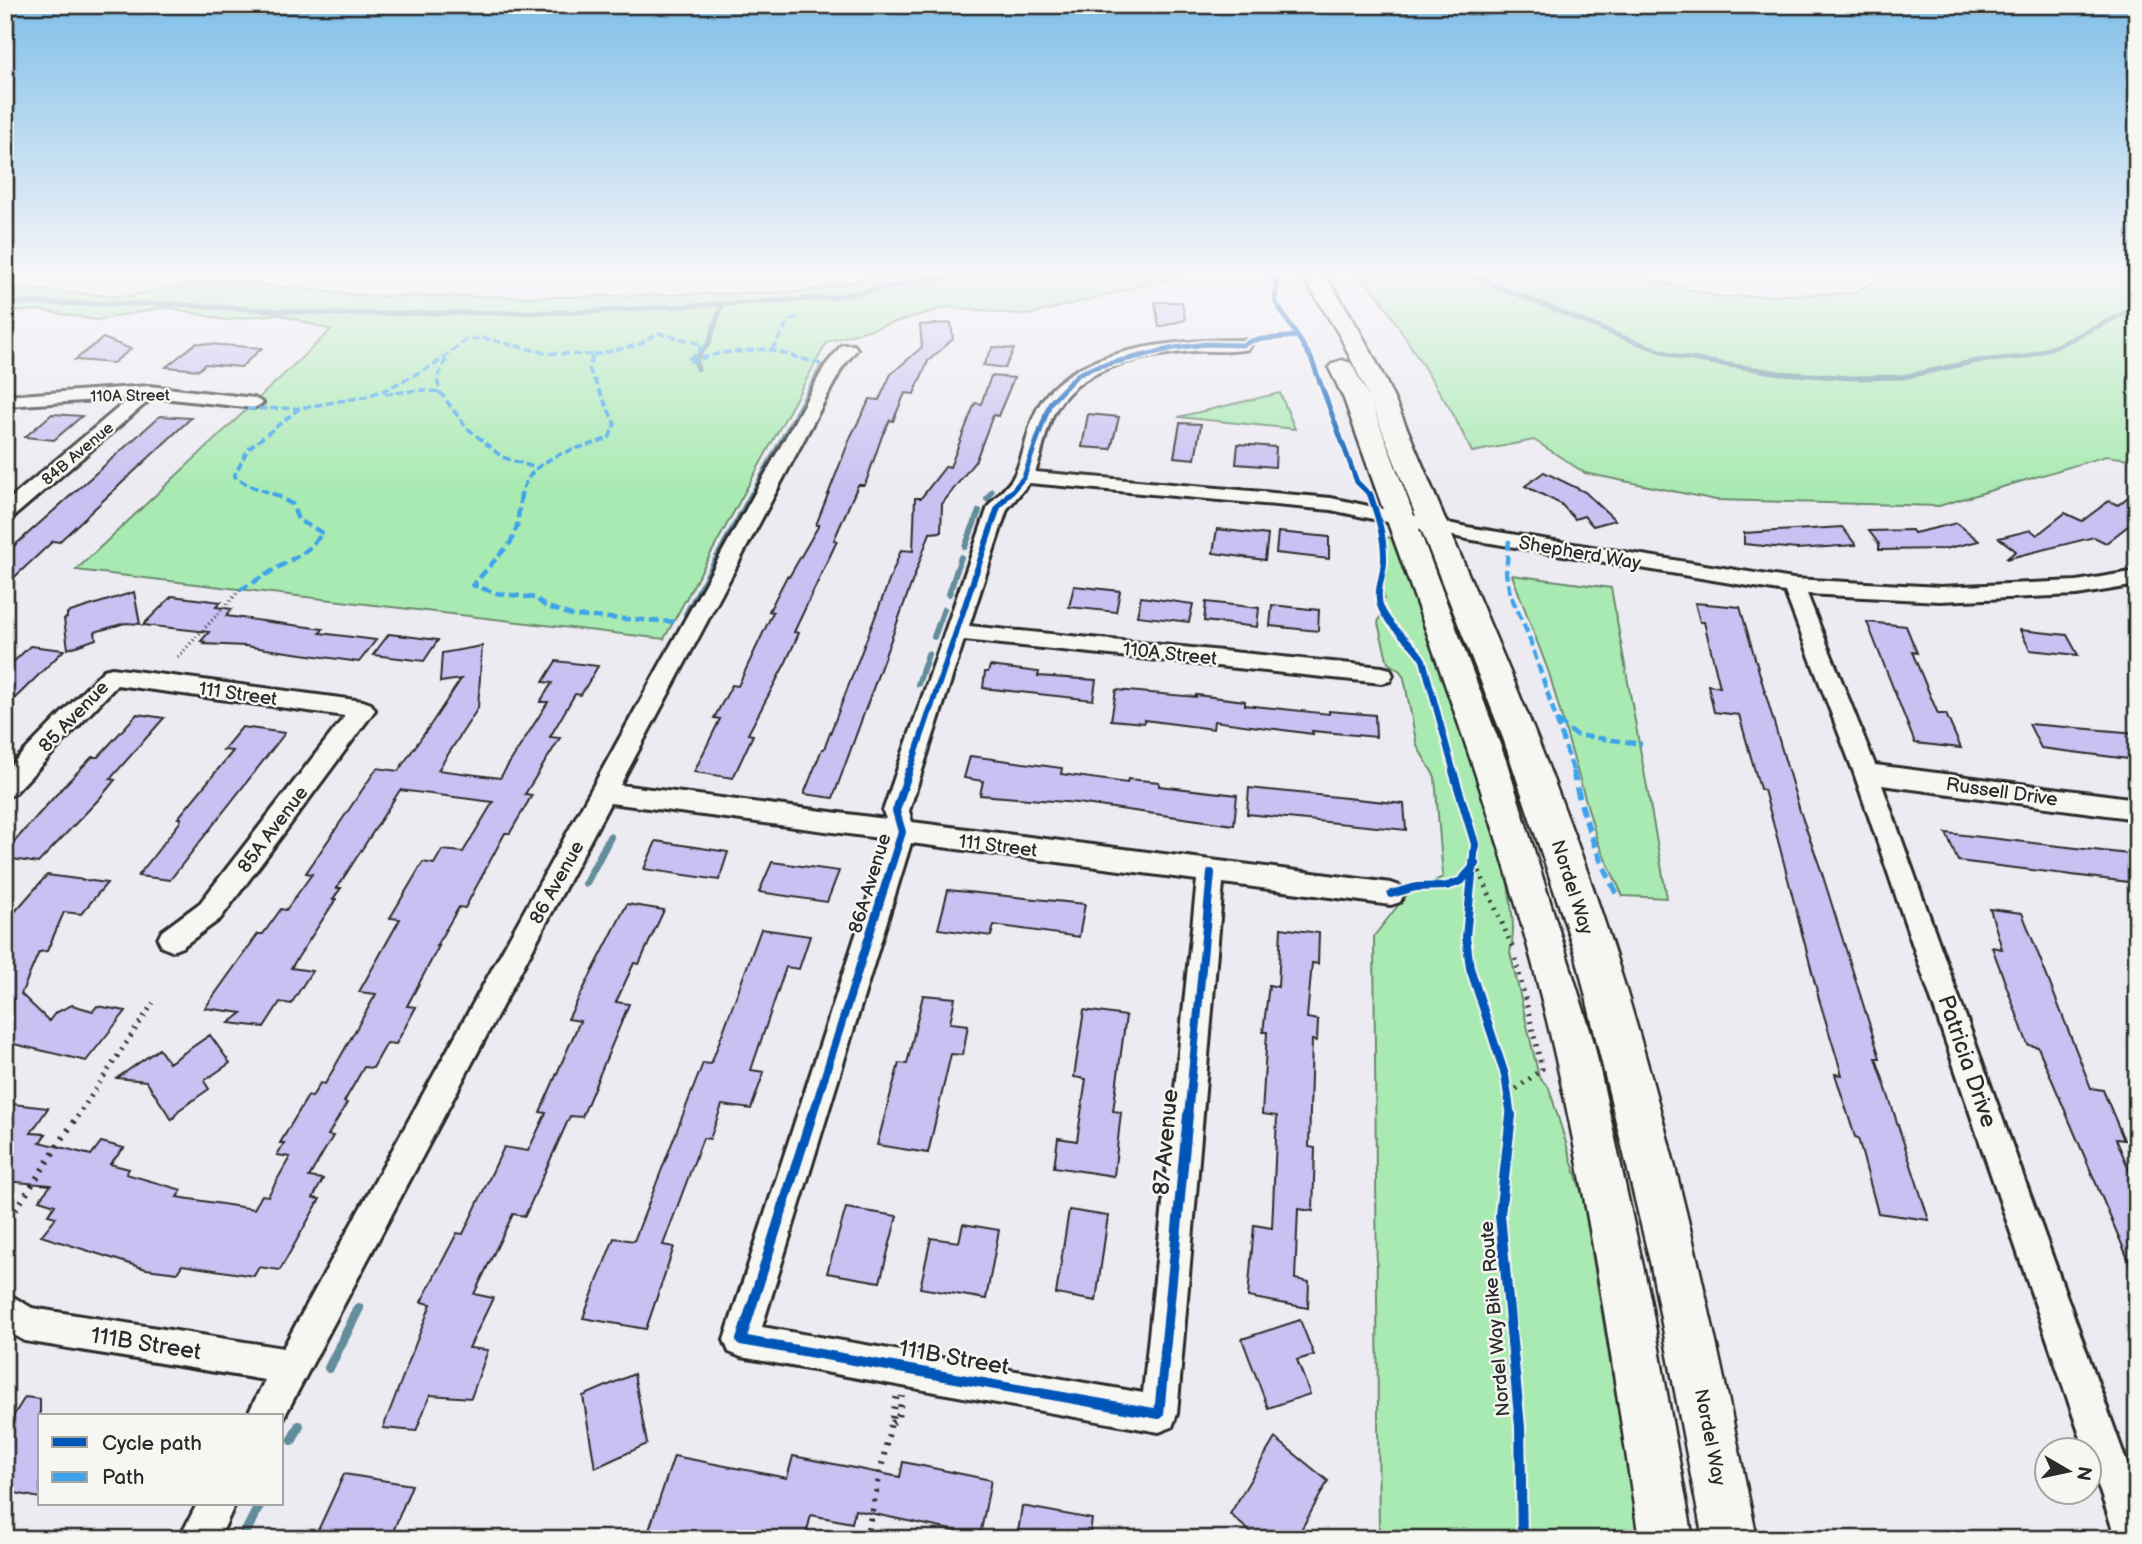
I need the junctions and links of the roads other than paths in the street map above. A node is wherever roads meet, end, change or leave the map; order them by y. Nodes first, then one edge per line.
1 (1206, 344) edge
2 (1208, 344) edge
3 (1329, 344) edge
4 (1356, 344) edge
5 (1242, 345) dead end
6 (848, 349) dead end
7 (149, 391) junction
8 (5, 401) edge
9 (254, 403) dead end
10 (1024, 477) junction
11 (5, 514) edge
12 (1417, 522) junction
13 (2137, 578) edge
14 (1793, 586) junction
15 (957, 632) junction
16 (1382, 675) dead end
17 (112, 676) joint
18 (363, 710) joint
19 (1866, 773) junction
20 (5, 787) edge
21 (604, 793) junction
22 (2137, 809) edge
23 (902, 832) junction
24 (1211, 873) junction
25 (1391, 894) dead end
26 (172, 939) dead end
27 (5, 1309) edge
28 (741, 1340) joint
29 (291, 1367) junction
30 (266, 1414) edge
31 (1159, 1415) joint
32 (216, 1506) edge
33 (198, 1539) edge
34 (1667, 1539) edge
35 (1730, 1539) edge
36 (2136, 1539) edge

1 - 10 street, 86A Avenue
2 - 5 street, 86A Avenue
3 - 12 main road, Nordel Way
4 - 12 main road, Nordel Way
6 - 21 street, 86 Avenue
7 - 8 street, 110A Street
7 - 9 street, 110A Street
7 - 11 street, 84B Avenue
10 - 12 street, Shepherd Way
10 - 15 street, 86A Avenue
12 - 14 street, Shepherd Way
12 - 34 main road, Nordel Way
12 - 35 main road, Nordel Way
13 - 14 street, Shepherd Way
14 - 19 street, Patricia Drive
15 - 16 street, 110A Street
15 - 23 street, 86A Avenue
17 - 18 street, 111 Street
17 - 20 street, 85 Avenue
18 - 26 street, 85A Avenue
19 - 22 street, Russell Drive
19 - 36 street, Patricia Drive
21 - 23 street, 111 Street
21 - 29 street, 86 Avenue
23 - 24 street, 111 Street
23 - 28 street, 86A Avenue
24 - 25 street, 111 Street
24 - 31 street, 87 Avenue
27 - 29 street, 111B Street
28 - 31 street, 111B Street
29 - 30 street, 86 Avenue
32 - 33 street

